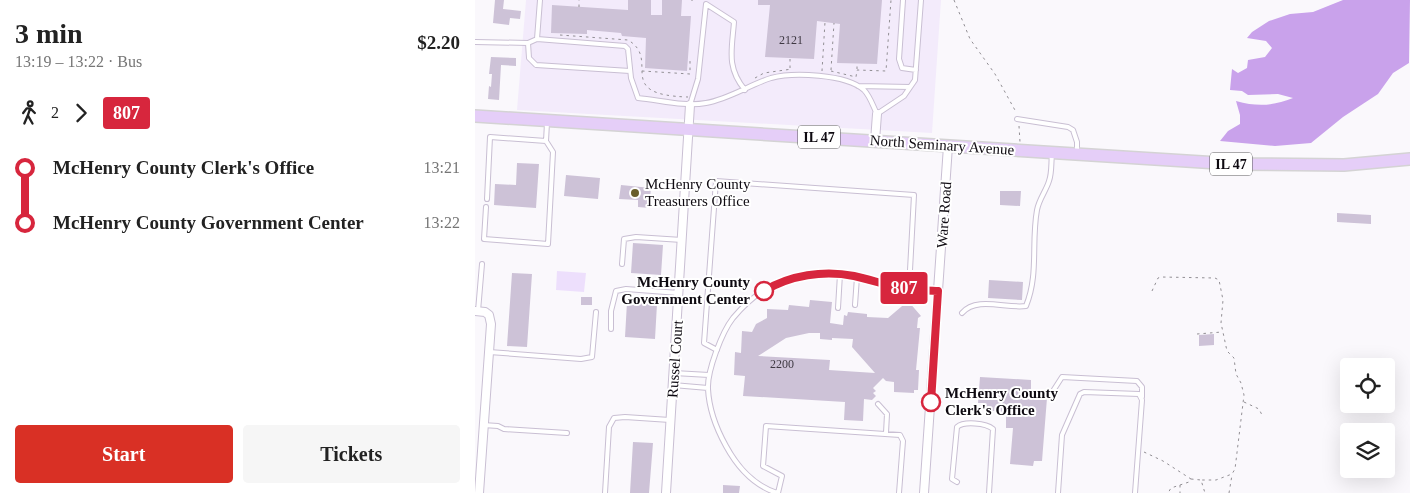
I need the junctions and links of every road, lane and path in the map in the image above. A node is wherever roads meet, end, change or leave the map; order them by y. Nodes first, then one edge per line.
1 (540, 0) edge
2 (579, 0) edge
3 (891, 0) edge
4 (903, 0) edge
5 (921, 0) edge
6 (954, 0) edge
7 (579, 7) dead end
8 (825, 22) dead end
9 (834, 23) dead end
10 (557, 34) dead end
11 (537, 39) junction
12 (475, 42) edge
13 (528, 43) junction
14 (790, 58) dead end
15 (690, 61) dead end
16 (857, 64) dead end
17 (790, 69) junction
18 (798, 69) dead end
19 (630, 70) junction
20 (857, 70) junction
21 (916, 70) junction
22 (641, 71) junction
23 (822, 71) dead end
24 (741, 85) junction
25 (857, 86) junction
26 (910, 87) junction
27 (745, 90) junction
28 (691, 101) junction
29 (877, 114) junction
30 (475, 116) edge
31 (1017, 119) junction
32 (547, 120) junction
33 (689, 129) junction
34 (546, 140) junction
35 (875, 141) junction
36 (948, 146) junction
37 (1020, 150) junction
38 (1052, 152) junction
39 (1077, 154) junction
40 (1410, 160) edge
41 (487, 199) dead end
42 (486, 207) dead end
43 (682, 240) junction
44 (482, 264) dead end
45 (622, 264) dead end
46 (839, 274) junction
47 (857, 276) junction
48 (909, 289) junction
49 (1152, 290) dead end
50 (938, 291) junction
51 (679, 293) junction
52 (855, 305) dead end
53 (838, 308) dead end
54 (477, 311) edge
55 (596, 312) dead end
56 (962, 313) dead end
57 (611, 329) dead end
58 (1223, 332) junction
59 (1197, 334) dead end
60 (717, 350) junction
61 (489, 352) junction
62 (674, 373) junction
63 (709, 375) junction
64 (673, 385) junction
65 (707, 388) junction
66 (1053, 391) dead end
67 (1142, 400) junction
68 (1243, 402) junction
69 (878, 404) dead end
70 (1263, 417) dead end
71 (671, 420) junction
72 (483, 425) junction
73 (567, 433) dead end
74 (886, 433) junction
75 (1138, 450) junction
76 (1232, 474) junction
77 (1191, 479) junction
78 (1201, 480) junction
79 (1209, 480) junction
80 (957, 482) dead end
81 (1180, 484) junction
82 (1203, 486) junction
83 (479, 493) edge
84 (605, 493) edge
85 (666, 493) edge
86 (778, 493) edge
87 (899, 493) edge
88 (924, 493) edge
89 (989, 493) edge
90 (1058, 493) edge
91 (1135, 493) edge
92 (1168, 493) edge
93 (1181, 493) edge
94 (1205, 493) edge
95 (1229, 493) edge

1 - 11 lane
2 - 7 path
3 - 20 path
4 - 21 lane
5 - 21 lane
6 - 31 path
8 - 23 path
9 - 20 path
10 - 22 path
11 - 13 lane
11 - 19 lane
12 - 13 lane
13 - 19 lane
14 - 17 path
15 - 22 path
16 - 20 path
17 - 18 path
17 - 24 path
19 - 28 lane
21 - 26 lane
22 - 28 path
24 - 27 lane
24 - 28 lane
25 - 26 lane
25 - 27 lane
25 - 29 lane
26 - 29 lane
27 - 28 lane
28 - 33 street, Russel Court
29 - 35 street
30 - 32 main road, North Seminary Avenue / IL 47
31 - 37 path
31 - 39 lane
32 - 33 main road, North Seminary Avenue / IL 47
32 - 34 lane
33 - 35 main road, North Seminary Avenue / IL 47
33 - 43 street, Russel Court
34 - 41 lane
34 - 42 lane
35 - 36 main road, North Seminary Avenue / IL 47
36 - 37 main road, North Seminary Avenue / IL 47
36 - 50 street, Ware Road
37 - 38 main road, North Seminary Avenue / IL 47
38 - 39 main road, North Seminary Avenue / IL 47
38 - 56 lane
39 - 40 main road, North Seminary Avenue / IL 47
43 - 45 lane
43 - 51 street, Russel Court
44 - 54 lane
46 - 47 lane
46 - 53 lane
46 - 60 lane
47 - 48 lane
47 - 52 lane
48 - 50 lane
48 - 60 lane
49 - 58 path
50 - 88 street, Ware Road
51 - 57 lane
51 - 62 street, Russel Court
54 - 61 street
55 - 61 lane
58 - 59 path
58 - 68 path
60 - 63 lane
61 - 72 street
62 - 63 lane
62 - 64 street, Russel Court
63 - 65 lane
64 - 65 lane
64 - 71 street, Russel Court
65 - 86 lane
66 - 67 lane
67 - 75 lane
67 - 90 lane
68 - 70 path
68 - 76 path
69 - 74 lane
71 - 84 lane
71 - 85 street, Russel Court
72 - 73 lane
72 - 83 street
74 - 86 lane
74 - 87 lane
75 - 77 path
75 - 91 lane
76 - 79 path
76 - 95 path
77 - 78 path
77 - 81 path
78 - 79 path
78 - 82 path
79 - 82 path
80 - 89 lane
81 - 92 path
81 - 93 path
82 - 94 path

